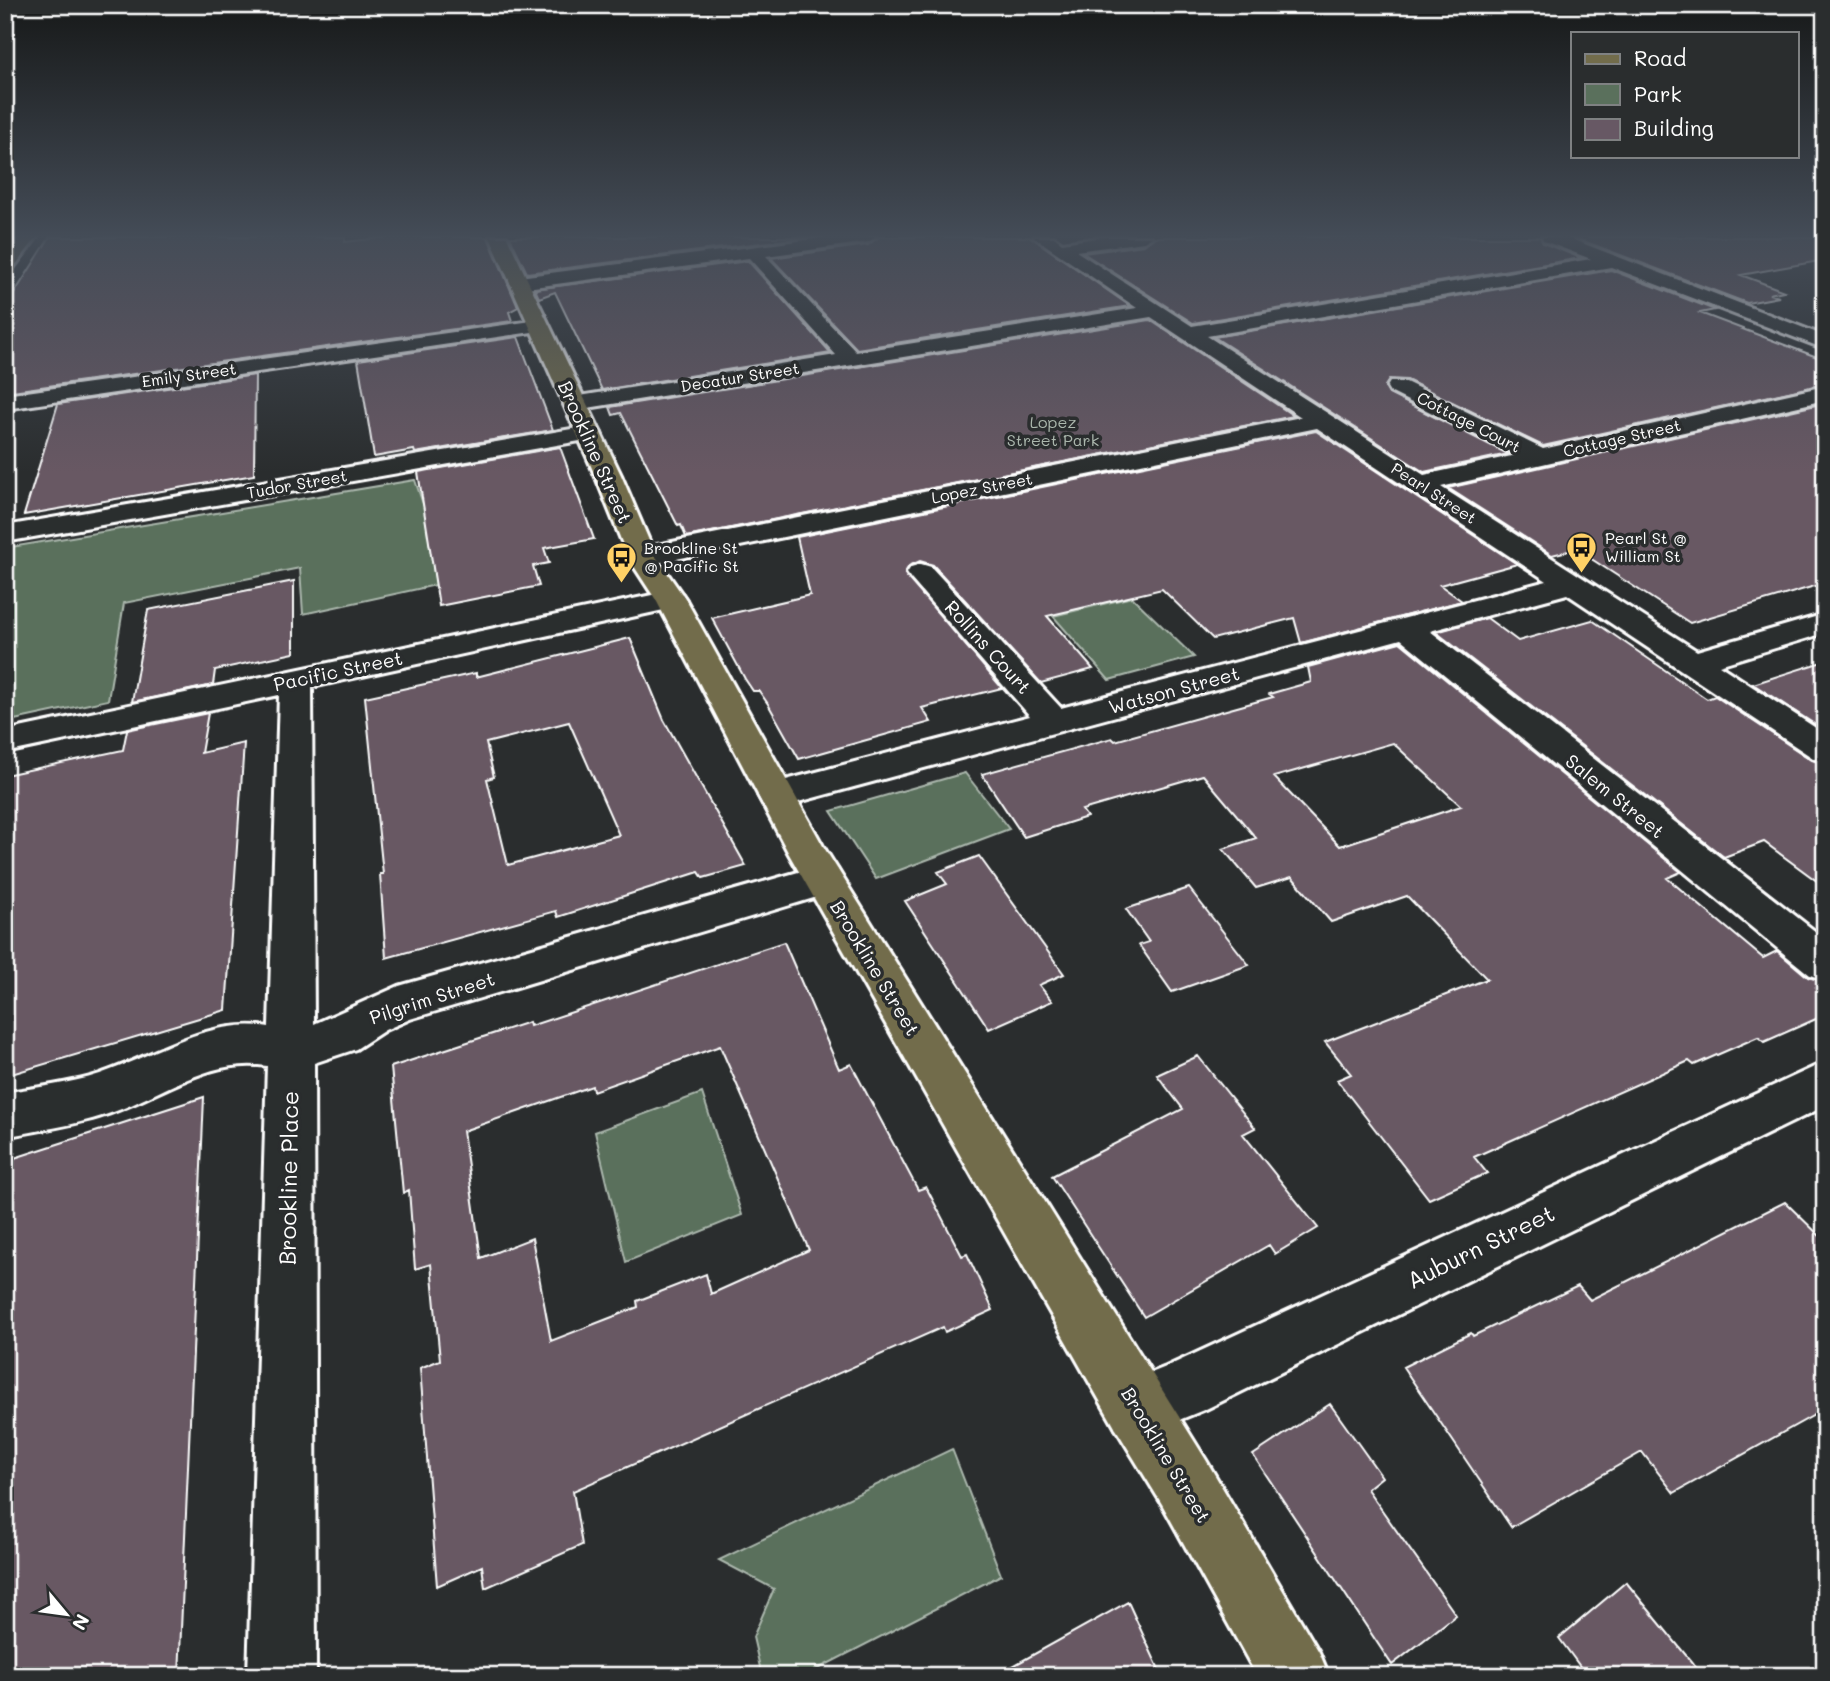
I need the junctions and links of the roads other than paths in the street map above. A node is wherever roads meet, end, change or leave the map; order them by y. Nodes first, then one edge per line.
1 (534, 315) edge
2 (811, 315) edge
3 (1126, 315) edge
4 (1161, 315) edge
5 (1291, 315) edge
6 (1753, 315) edge
7 (539, 326) junction
8 (1188, 333) junction
9 (1825, 343) edge
10 (851, 359) junction
11 (1398, 387) dead end
12 (1825, 393) edge
13 (5, 402) edge
14 (575, 403) junction
15 (1322, 420) junction
16 (589, 433) junction
17 (1540, 457) junction
18 (1419, 484) junction
19 (5, 534) edge
20 (642, 556) junction
21 (921, 573) dead end
22 (1571, 584) junction
23 (671, 600) junction
24 (1825, 622) edge
25 (1406, 628) junction
26 (1693, 663) junction
27 (296, 680) junction
28 (1054, 722) junction
29 (5, 742) edge
30 (1825, 750) edge
31 (776, 796) junction
32 (823, 880) junction
33 (1825, 963) edge
34 (291, 1050) junction
35 (1825, 1083) edge
36 (5, 1115) edge
37 (1137, 1408) junction
38 (282, 1676) edge
39 (1295, 1676) edge

1 - 7 main road, Brookline Street
2 - 10 street
3 - 10 street, Decatur Street
4 - 8 street, Pearl Street
5 - 8 street
6 - 9 street
7 - 13 street, Emily Street
7 - 14 main road, Brookline Street
8 - 15 street, Pearl Street
10 - 14 street, Decatur Street
11 - 17 street, Cottage Court
12 - 17 street, Cottage Street
14 - 16 main road, Brookline Street
15 - 18 street, Pearl Street
15 - 20 street, Lopez Street
16 - 19 street, Tudor Street
16 - 20 main road, Brookline Street
17 - 18 street, Cottage Street
18 - 22 street, Pearl Street
20 - 23 main road, Brookline Street
21 - 28 street, Rollins Court
22 - 25 street, Watson Street
22 - 26 street, Pearl Street
23 - 27 street, Pacific Street
23 - 31 main road, Brookline Street
24 - 26 street
25 - 28 street, Watson Street
25 - 33 street, Salem Street
26 - 30 street, Pearl Street
27 - 29 street, Pacific Street
27 - 34 street, Brookline Place
28 - 31 street, Watson Street
31 - 32 main road, Brookline Street
32 - 34 street, Pilgrim Street
32 - 37 main road, Brookline Street
34 - 36 street, Pilgrim Street
34 - 38 street, Brookline Place
35 - 37 street, Auburn Street
37 - 39 main road, Brookline Street

